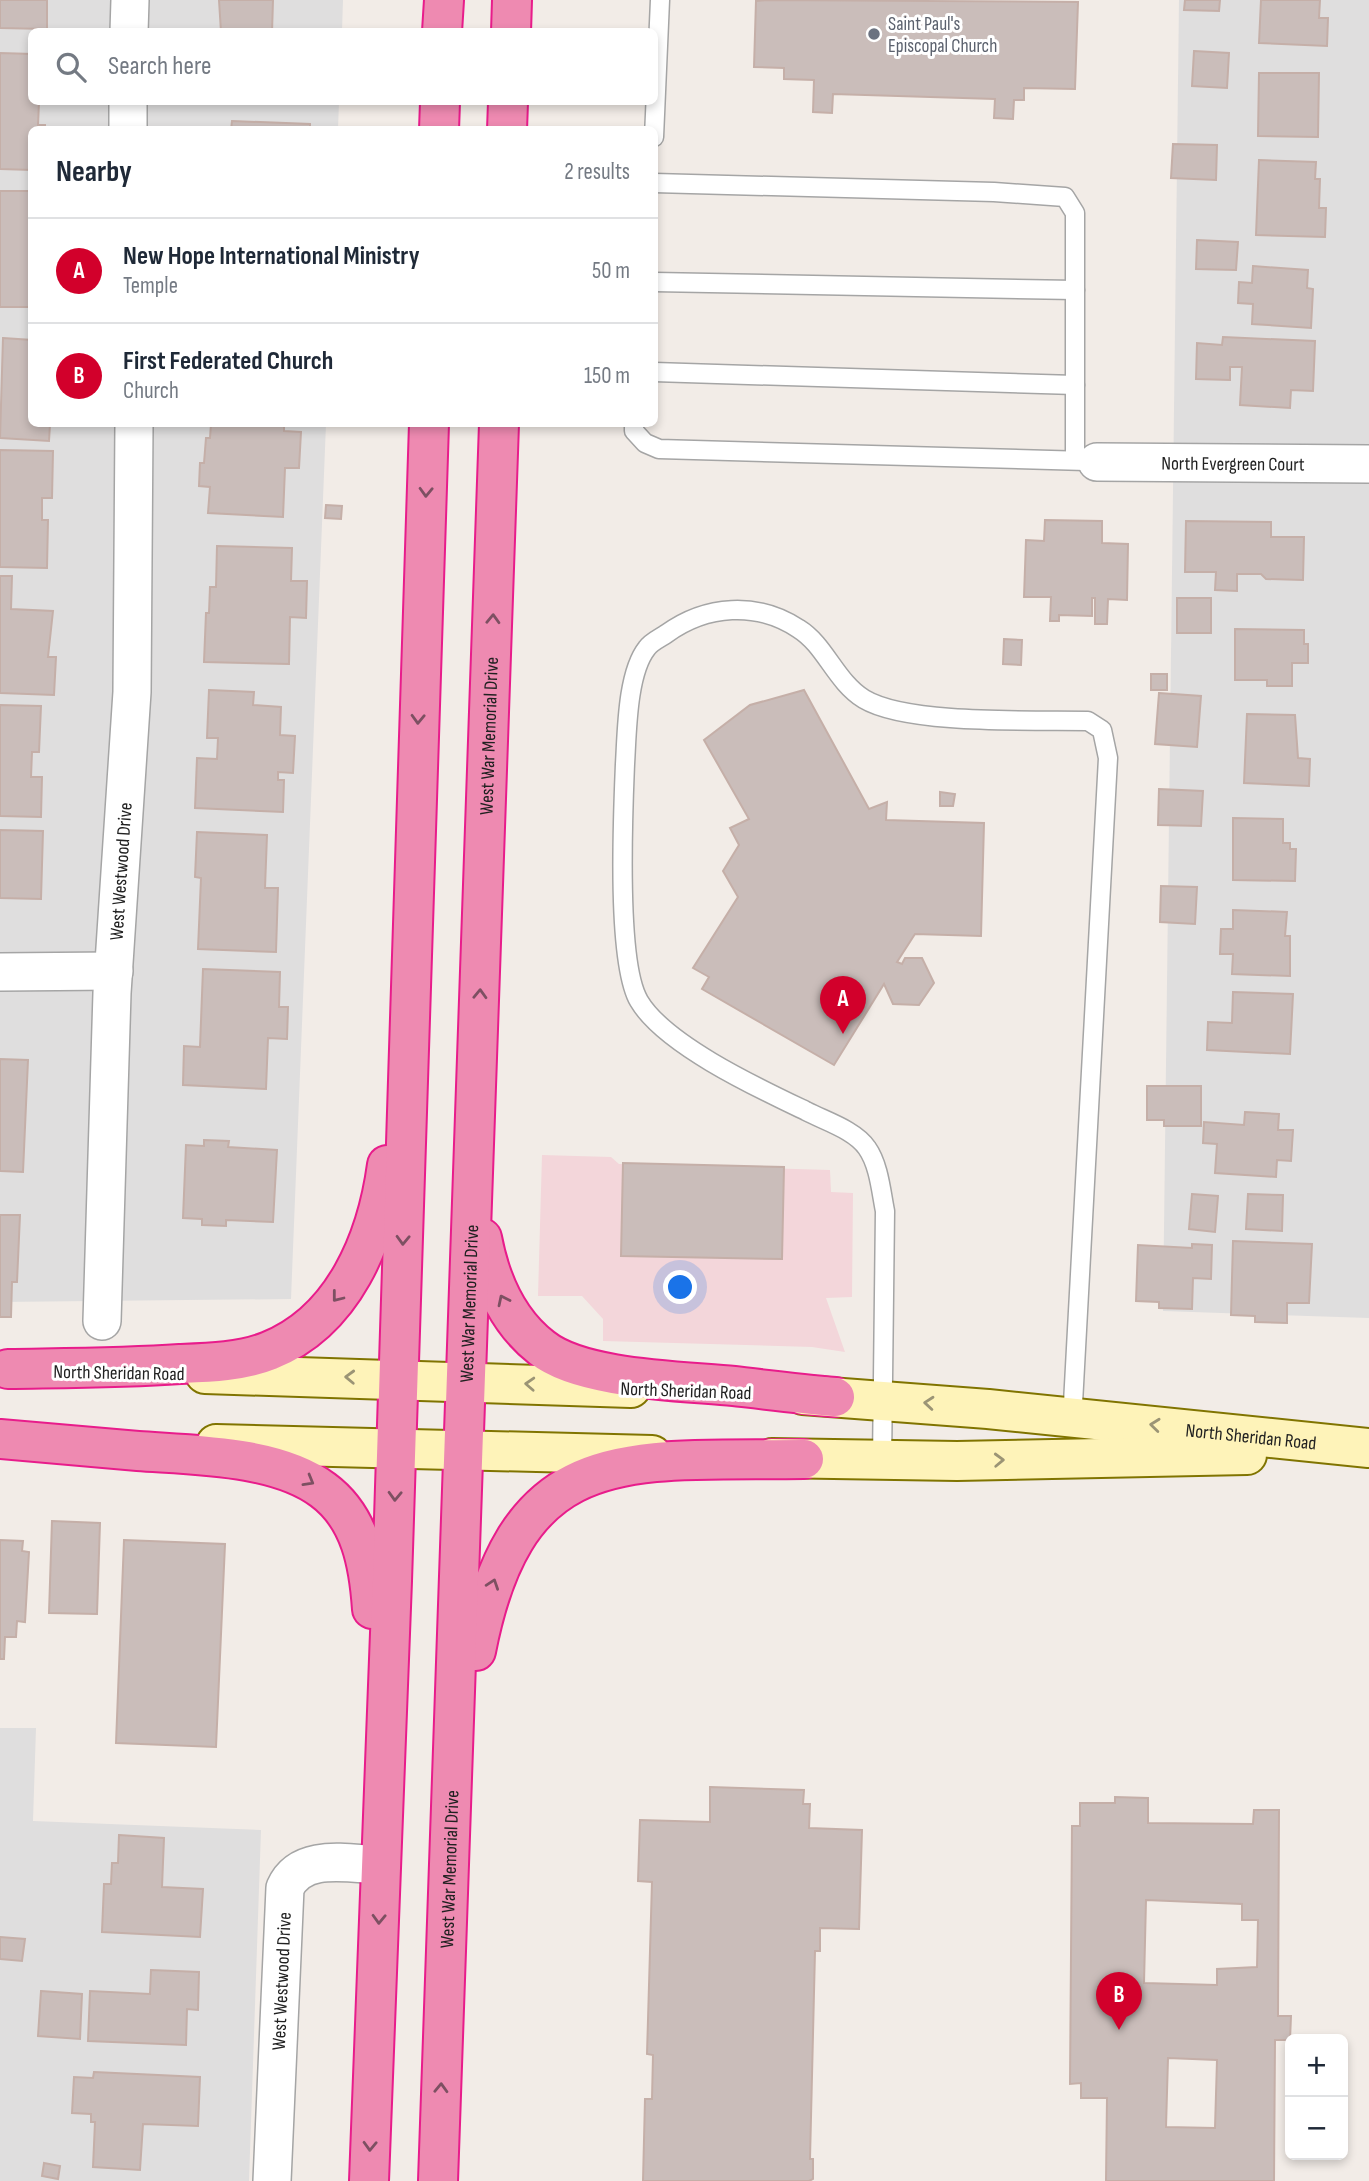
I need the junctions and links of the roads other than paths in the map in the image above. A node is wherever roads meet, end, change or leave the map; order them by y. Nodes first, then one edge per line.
1 (130, 0) edge
2 (444, 0) edge
3 (512, 0) edge
4 (660, 0) edge
5 (129, 28) edge
6 (442, 28) edge
7 (511, 28) edge
8 (658, 46) edge
9 (128, 105) edge
10 (440, 105) edge
11 (508, 105) edge
12 (655, 105) edge
13 (128, 126) edge
14 (439, 126) edge
15 (507, 126) edge
16 (654, 126) edge
17 (658, 183) edge
18 (658, 282) edge
19 (1075, 290) junction
20 (658, 372) edge
21 (1075, 385) junction
22 (134, 427) edge
23 (429, 427) edge
24 (499, 427) edge
25 (634, 427) edge
26 (1086, 461) junction
27 (1369, 464) edge
28 (413, 898) junction
29 (114, 971) junction
30 (0, 972) edge
31 (478, 1046) junction
32 (102, 1321) dead end
33 (4, 1369) edge
34 (399, 1378) junction
35 (467, 1381) junction
36 (835, 1397) junction
37 (885, 1399) junction
38 (1072, 1417) junction
39 (0, 1438) edge
40 (396, 1449) junction
41 (1369, 1449) edge
42 (466, 1451) junction
43 (1072, 1458) junction
44 (804, 1459) junction
45 (882, 1462) junction
46 (381, 1866) junction
47 (445, 1991) junction
48 (272, 2181) edge
49 (369, 2181) edge
50 (438, 2181) edge

1 - 5 street
2 - 6 highway
3 - 7 highway
4 - 8 lane
9 - 13 street
10 - 14 highway
11 - 15 highway
12 - 16 lane
17 - 19 lane
18 - 19 lane
19 - 21 lane
20 - 21 lane
21 - 26 lane
22 - 29 street, West Westwood Drive
23 -> 28 highway
31 -> 24 highway, West War Memorial Drive
25 - 26 lane
26 - 27 street, North Evergreen Court
28 -> 33 highway
28 -> 34 highway
29 - 30 street
29 - 32 street, West Westwood Drive
31 - 35 highway, West War Memorial Drive
36 -> 31 highway
34 -> 33 main road, North Sheridan Road
34 - 35 main road, North Sheridan Road
34 - 40 highway
36 -> 35 main road, North Sheridan Road
35 - 42 highway, West War Memorial Drive
36 - 37 main road, North Sheridan Road
38 -> 37 main road, North Sheridan Road
37 - 38 lane
37 - 45 lane
41 -> 38 main road, North Sheridan Road
38 - 43 lane
39 - 40 main road, North Sheridan Road
39 -> 46 highway
40 - 42 main road, North Sheridan Road
40 -> 46 highway
41 - 43 main road, North Sheridan Road
42 - 44 main road, North Sheridan Road
42 - 47 highway, West War Memorial Drive
45 -> 43 main road, North Sheridan Road
44 - 45 main road, North Sheridan Road
47 -> 44 highway
46 - 48 street, West Westwood Drive
46 -> 49 highway
50 -> 47 highway, West War Memorial Drive

